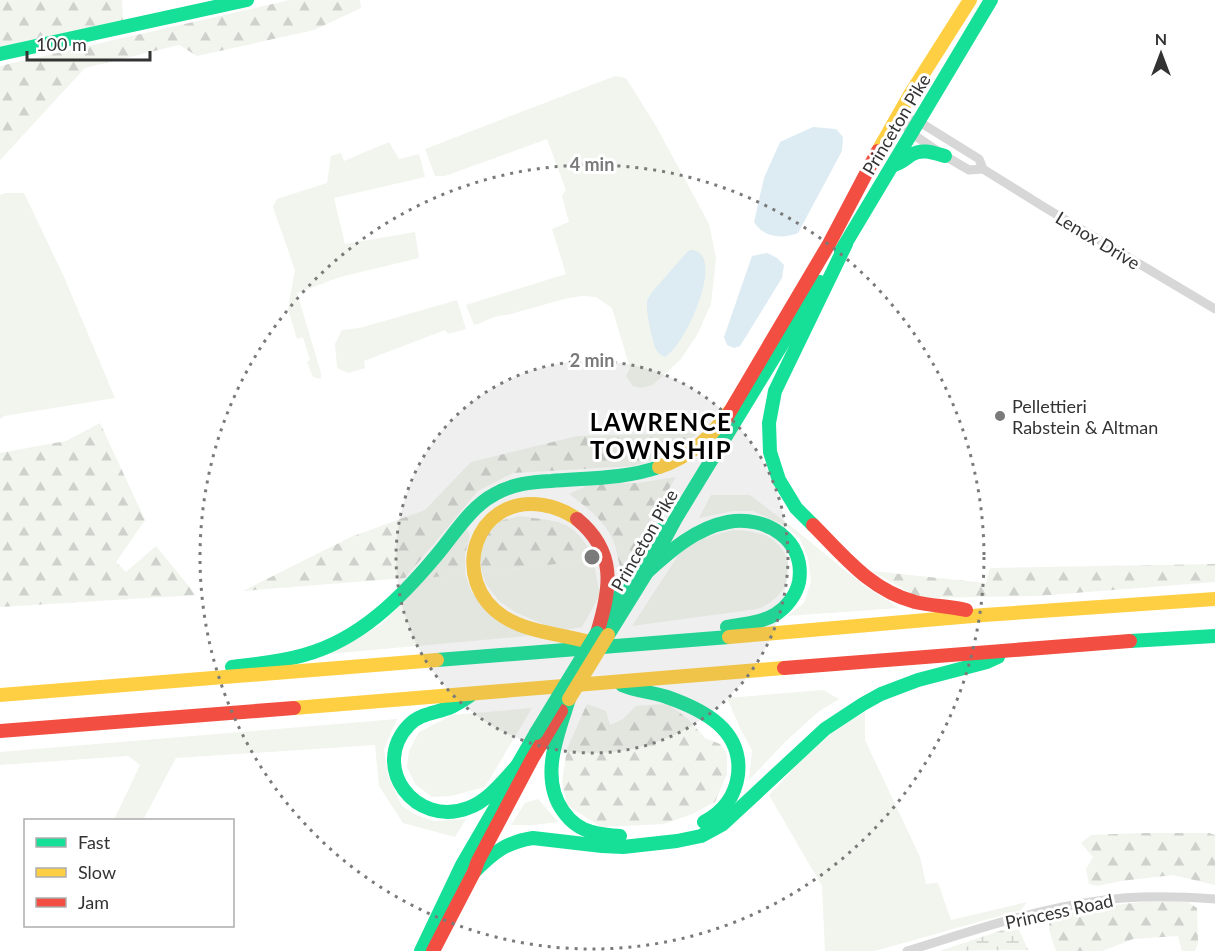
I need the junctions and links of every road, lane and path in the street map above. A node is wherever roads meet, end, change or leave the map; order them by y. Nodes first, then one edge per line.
1 (247, 0) edge
2 (970, 0) edge
3 (991, 0) edge
4 (0, 54) edge
5 (897, 117) junction
6 (914, 127) junction
7 (945, 156) junction
8 (892, 166) junction
9 (983, 169) junction
10 (846, 244) junction
11 (1215, 309) edge
12 (729, 412) junction
13 (647, 572) junction
14 (619, 596) junction
15 (1215, 600) edge
16 (984, 615) junction
17 (1215, 636) edge
18 (689, 639) junction
19 (605, 647) junction
20 (1011, 651) junction
21 (200, 679) junction
22 (614, 682) junction
23 (474, 693) junction
24 (0, 695) edge
25 (0, 731) edge
26 (546, 738) junction
27 (517, 766) junction
28 (474, 872) junction
29 (1215, 899) edge
30 (421, 951) edge
31 (433, 951) edge
32 (907, 951) edge

1 - 4 main road
2 - 5 main road, Princeton Pike
3 - 6 main road, Princeton Pike
5 - 6 street, Lenox Drive
5 - 12 main road, Princeton Pike
6 - 7 street, Lenox Drive
6 - 8 main road, Princeton Pike
6 - 9 street, Lenox Drive
7 - 8 main road
7 - 9 street, Lenox Drive
8 - 10 main road, Princeton Pike
9 - 11 street, Lenox Drive
10 - 13 main road, Princeton Pike
10 - 16 main road
12 - 14 main road, Princeton Pike
12 - 21 main road
13 - 14 main road, Princeton Pike
13 - 18 main road
14 - 19 main road
14 - 26 main road, Princeton Pike, bridge
14 - 26 main road, bridge
15 - 16 main road
16 - 18 main road
17 - 20 main road
18 - 19 main road
19 - 21 main road
20 - 22 main road
20 - 28 main road
21 - 24 main road
22 - 23 main road
22 - 26 main road
23 - 25 main road
23 - 27 main road
26 - 27 main road
26 - 28 main road
27 - 30 main road
28 - 31 main road
29 - 32 street, Princess Road

